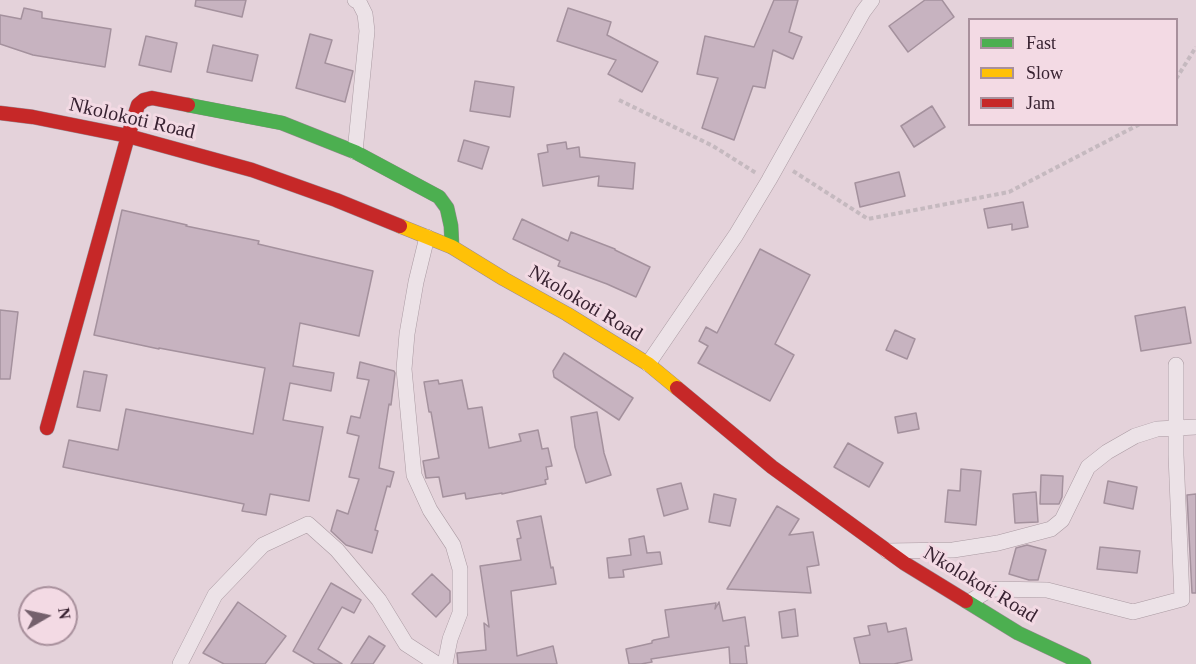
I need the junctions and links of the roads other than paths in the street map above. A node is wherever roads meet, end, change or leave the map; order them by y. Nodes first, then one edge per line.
1 (355, 0) edge
2 (872, 0) edge
3 (0, 113) edge
4 (128, 136) junction
5 (355, 152) junction
6 (428, 237) junction
7 (452, 248) junction
8 (648, 364) junction
9 (1176, 365) dead end
10 (1196, 427) edge
11 (47, 428) dead end
12 (1176, 429) junction
13 (887, 551) junction
14 (969, 602) junction
15 (180, 664) edge
16 (437, 664) edge
17 (445, 664) edge
18 (1084, 664) edge

1 - 5 street
2 - 8 street
3 - 4 main road, Nkolokoti Road
4 - 5 main road
4 - 6 main road, Nkolokoti Road
4 - 11 main road
5 - 7 main road
6 - 7 main road, Nkolokoti Road
6 - 17 street
7 - 8 main road, Nkolokoti Road
8 - 13 main road, Nkolokoti Road
9 - 12 street
10 - 12 street
12 - 13 street
12 - 14 street
13 - 14 main road, Nkolokoti Road
14 - 18 main road, Nkolokoti Road
15 - 16 street

